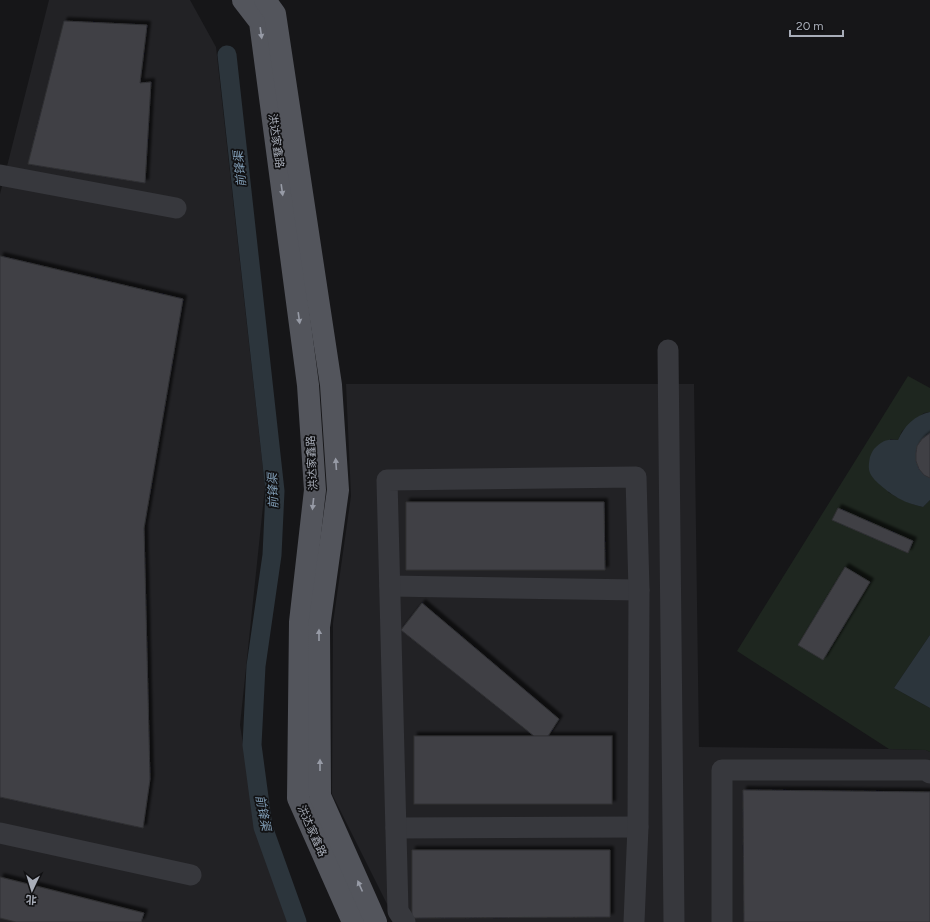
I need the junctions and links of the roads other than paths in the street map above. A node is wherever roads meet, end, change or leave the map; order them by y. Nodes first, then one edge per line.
1 (242, 0) edge
2 (265, 0) edge
3 (0, 175) edge
4 (176, 208) dead end
5 (668, 350) dead end
6 (390, 586) junction
7 (639, 590) junction
8 (930, 773) edge
9 (638, 827) junction
10 (396, 828) junction
11 (0, 833) edge
12 (191, 875) dead end
13 (353, 922) edge
14 (376, 922) edge
15 (405, 922) edge
16 (634, 922) edge
17 (674, 922) edge
18 (722, 922) edge

1 -> 13 main road, 洪达家鑫路
14 -> 2 main road, 洪达家鑫路
3 - 4 street
5 - 17 street
6 - 7 street
6 - 7 street
6 - 10 street
7 - 9 street
8 - 18 street
9 - 10 street
9 - 16 street
10 - 15 street
11 - 12 street

